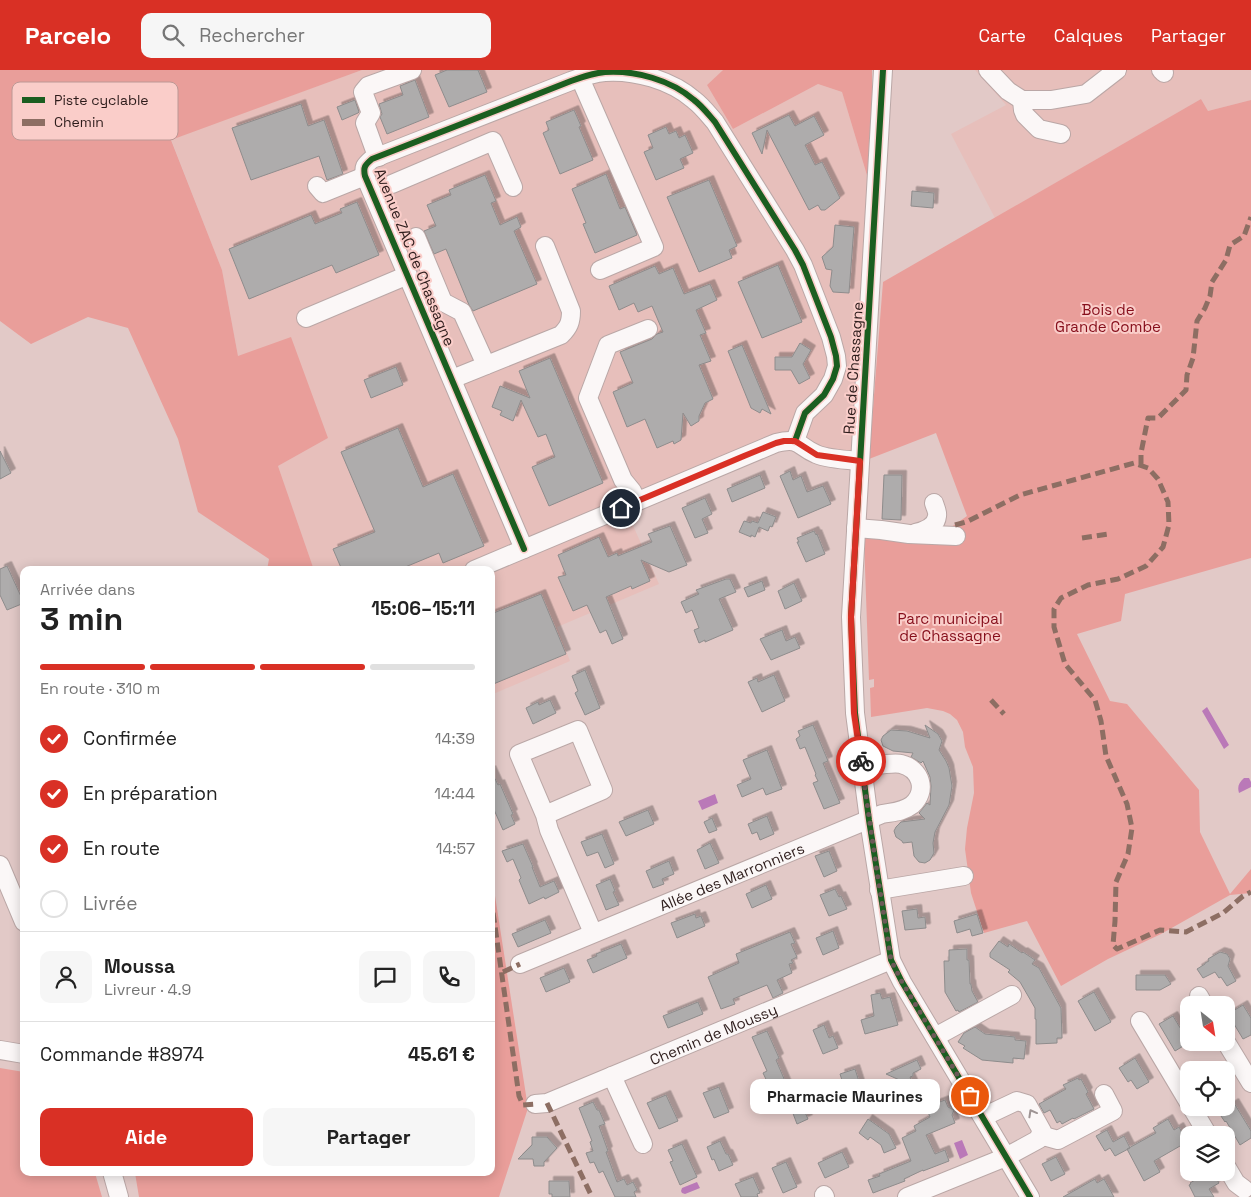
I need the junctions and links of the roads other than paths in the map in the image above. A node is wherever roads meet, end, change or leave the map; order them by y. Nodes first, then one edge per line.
1 (412, 70) edge
2 (883, 70) edge
3 (988, 70) edge
4 (1117, 70) edge
5 (580, 78) junction
6 (1022, 100) junction
7 (446, 130) junction
8 (1061, 134) dead end
9 (457, 156) junction
10 (379, 157) junction
11 (365, 176) junction
12 (392, 184) dead end
13 (317, 186) dead end
14 (513, 187) dead end
15 (416, 237) dead end
16 (545, 246) dead end
17 (600, 270) dead end
18 (408, 276) junction
19 (306, 318) dead end
20 (648, 329) dead end
21 (486, 365) junction
22 (452, 379) junction
23 (795, 441) junction
24 (860, 461) junction
25 (637, 501) junction
26 (934, 503) dead end
27 (856, 528) junction
28 (909, 534) junction
29 (956, 536) dead end
30 (524, 549) junction
31 (484, 566) edge
32 (862, 767) junction
33 (545, 815) junction
34 (869, 820) junction
35 (0, 865) edge
36 (964, 876) dead end
37 (880, 890) junction
38 (20, 912) edge
39 (593, 933) junction
40 (891, 960) junction
41 (520, 964) dead end
42 (1012, 995) dead end
43 (1140, 1021) dead end
44 (935, 1037) junction
45 (0, 1050) edge
46 (1231, 1051) edge
47 (20, 1053) edge
48 (612, 1076) junction
49 (1251, 1083) edge
50 (1180, 1088) edge
51 (1104, 1094) dead end
52 (536, 1104) dead end
53 (982, 1117) junction
54 (1040, 1135) junction
55 (643, 1144) dead end
56 (1006, 1157) junction
57 (113, 1176) edge
58 (119, 1197) edge
59 (906, 1197) edge
60 (1030, 1197) edge

1 - 10 street
2 - 24 street, Rue de Chassagne
3 - 6 street
4 - 6 street
5 - 7 street, Avenue ZAC de Chassagne
5 - 17 street
5 - 23 street, Avenue ZAC de Chassagne
6 - 8 street
7 - 9 street
7 - 10 street, Avenue ZAC de Chassagne
9 - 12 street
9 - 14 street
10 - 11 street, Avenue ZAC de Chassagne
11 - 13 street
11 - 18 street, Avenue ZAC de Chassagne
15 - 21 street
16 - 21 street
18 - 19 street
18 - 22 street, Avenue ZAC de Chassagne
20 - 25 street
21 - 22 street
22 - 30 street, Avenue ZAC de Chassagne
23 - 24 street
23 - 25 street
24 - 27 street, Rue de Chassagne
25 - 30 street
26 - 28 street
27 - 28 street
27 - 32 street, Rue de Chassagne
28 - 29 street
30 - 31 street
32 - 34 street, Rue de Chassagne
32 - 34 street, Allée des Marronniers
33 - 33 street
33 - 39 street
34 - 37 street, Rue de Chassagne
34 - 39 street, Allée des Marronniers
35 - 38 street
36 - 37 street
37 - 40 street, Rue de Chassagne
39 - 41 street, Allée des Marronniers
40 - 44 street, Rue de Chassagne
40 - 48 street, Chemin de Moussy
42 - 44 street
43 - 50 street
44 - 53 street, Rue de Chassagne
45 - 47 street
46 - 49 street
48 - 52 street, Chemin de Moussy
48 - 55 street
51 - 54 street
54 -> 53 street
53 - 56 street, Rue de Chassagne
54 - 56 street
56 - 59 street
56 - 60 street, Rue de Chassagne
57 - 58 street

